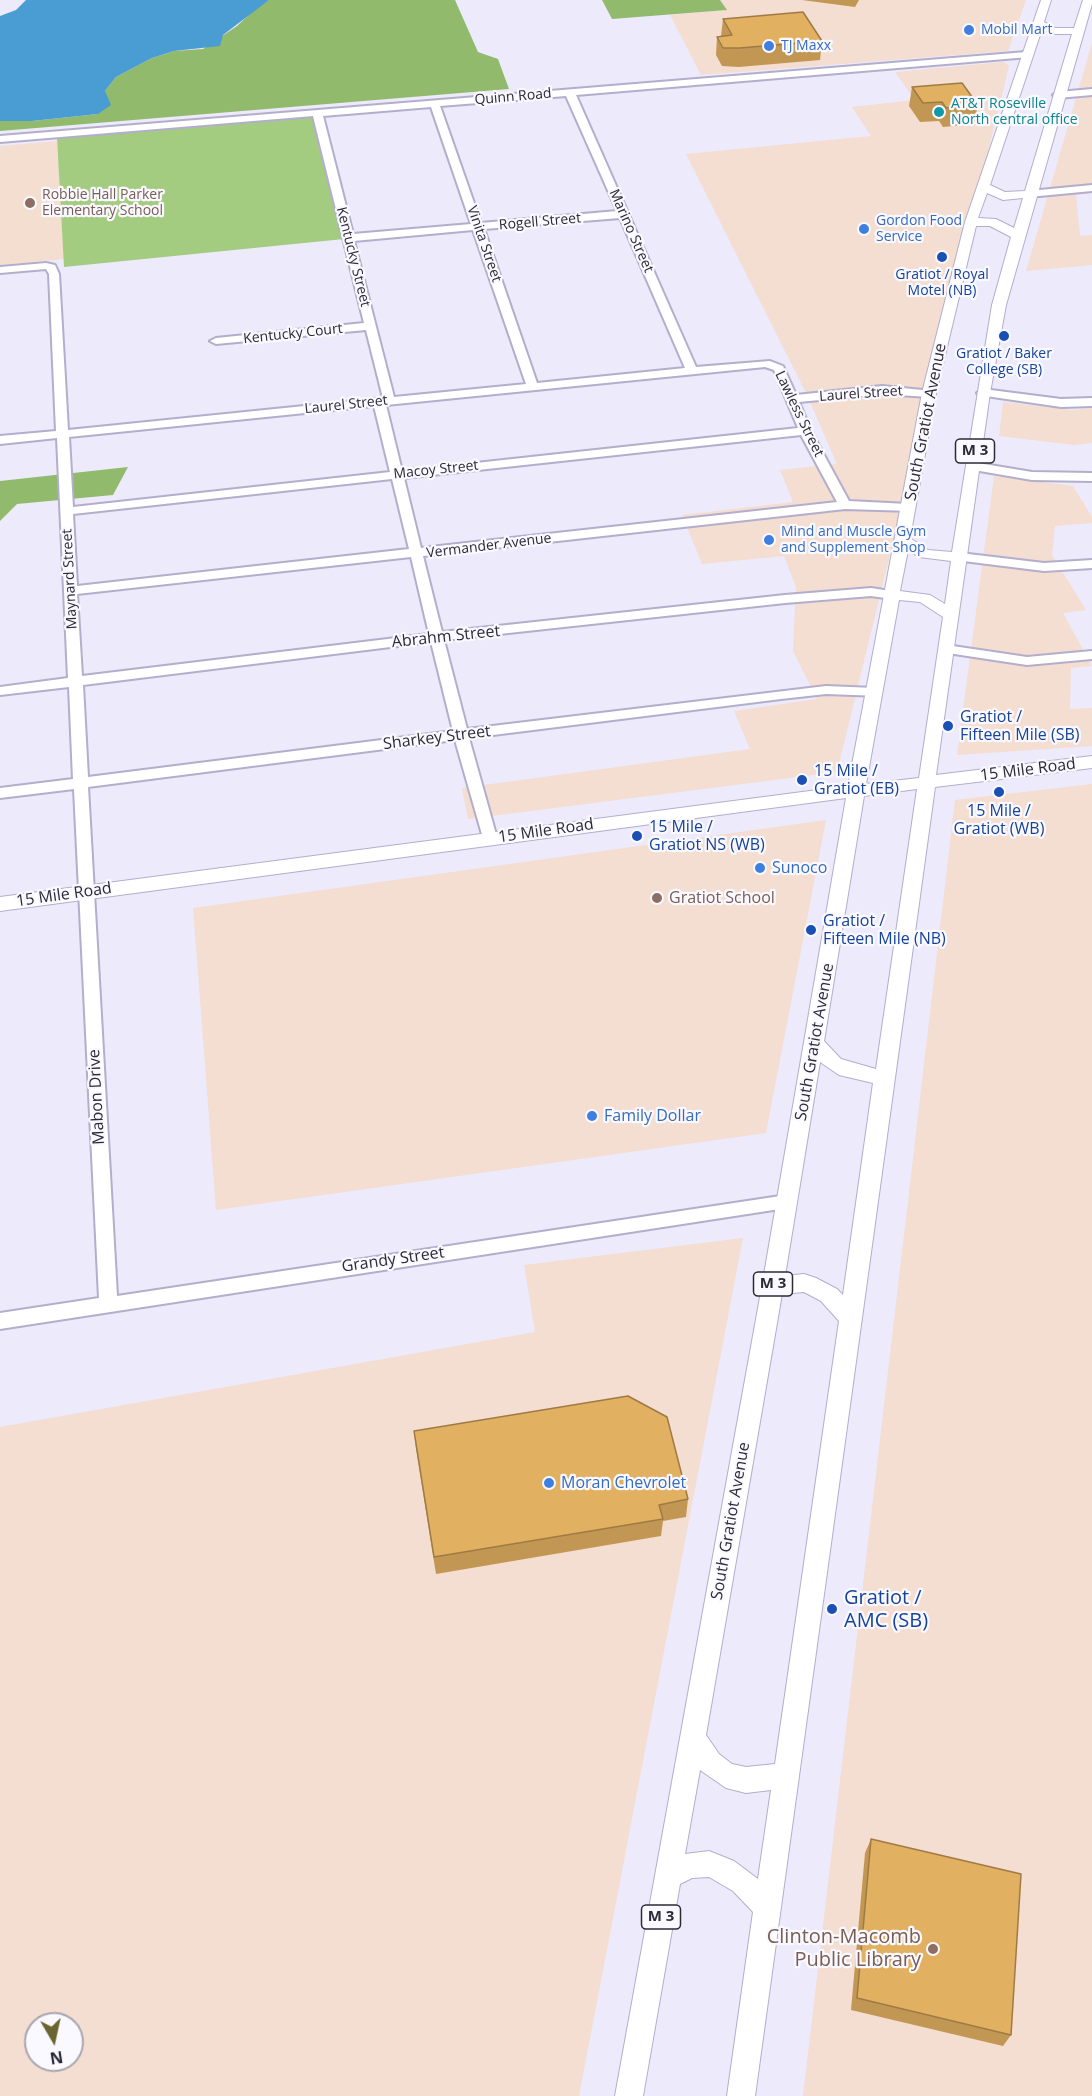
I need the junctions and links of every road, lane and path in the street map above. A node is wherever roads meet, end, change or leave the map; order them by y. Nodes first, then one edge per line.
1 (1046, 0) edge
2 (1088, 0) edge
3 (1038, 22) junction
4 (1078, 31) junction
5 (1026, 55) junction
6 (1092, 92) edge
7 (570, 93) junction
8 (1058, 95) junction
9 (435, 104) junction
10 (316, 113) junction
11 (0, 139) edge
12 (983, 186) junction
13 (1092, 188) edge
14 (1029, 194) junction
15 (624, 214) junction
16 (971, 222) junction
17 (479, 227) junction
18 (1018, 235) junction
19 (349, 238) junction
20 (0, 270) edge
21 (370, 326) junction
22 (216, 342) dead end
23 (692, 370) junction
24 (532, 386) junction
25 (929, 393) junction
26 (983, 393) junction
27 (793, 399) junction
28 (384, 401) junction
29 (1092, 402) edge
30 (805, 431) junction
31 (61, 434) junction
32 (0, 440) edge
33 (972, 466) junction
34 (396, 474) junction
35 (1092, 477) edge
36 (845, 505) junction
37 (908, 508) junction
38 (67, 511) junction
39 (903, 540) junction
40 (416, 554) junction
41 (960, 557) junction
42 (1092, 564) edge
43 (69, 591) junction
44 (892, 596) junction
45 (951, 615) junction
46 (437, 637) junction
47 (946, 649) junction
48 (1092, 655) edge
49 (75, 682) junction
50 (0, 691) edge
51 (875, 693) junction
52 (461, 735) junction
53 (1092, 762) edge
54 (927, 782) junction
55 (79, 783) junction
56 (856, 790) junction
57 (0, 793) edge
58 (490, 838) junction
59 (85, 892) junction
60 (0, 904) edge
61 (814, 1045) junction
62 (884, 1078) junction
63 (787, 1202) junction
64 (773, 1286) junction
65 (108, 1303) junction
66 (851, 1318) junction
67 (0, 1321) edge
68 (693, 1738) junction
69 (786, 1775) junction
70 (669, 1875) junction
71 (768, 1907) junction
72 (629, 2096) edge
73 (741, 2096) edge

1 - 3 main road, South Gratiot Avenue / M 3
2 - 4 main road, M 3
3 - 4 main road
3 - 5 main road, South Gratiot Avenue / M 3
4 - 8 main road, M 3
5 - 7 street, Quinn Road
5 - 12 main road, South Gratiot Avenue / M 3
6 - 8 street
7 - 9 street, Quinn Road
7 - 15 street, Marino Street
8 - 14 main road, M 3
9 - 10 street, Quinn Road
9 - 17 street, Vinita Street
10 - 11 street, Quinn Road
10 - 19 street, Kentucky Street
12 - 14 main road
12 - 16 main road, South Gratiot Avenue / M 3
13 - 14 street
14 - 18 main road, M 3
15 - 17 street, Rogell Street
15 - 23 street, Marino Street
16 - 18 main road
16 - 25 main road, South Gratiot Avenue / M 3
17 - 19 street, Rogell Street
17 - 24 street, Vinita Street
18 - 26 main road, M 3
19 - 21 street, Kentucky Street
20 - 31 street, Maynard Street
21 - 22 street, Kentucky Court
21 - 28 street, Kentucky Street
23 - 24 street, Laurel Street
23 - 27 street, Lawless Street
24 - 28 street, Laurel Street
25 - 27 street, Laurel Street
25 - 37 main road, South Gratiot Avenue / M 3
26 - 29 street
26 - 33 main road, M 3
27 - 30 street, Lawless Street
28 - 31 street, Laurel Street
28 - 34 street, Kentucky Street
30 - 34 street, Macoy Street
30 - 36 street, Lawless Street
31 - 32 street, Laurel Street
31 - 38 street, Maynard Street
33 - 35 street
33 - 41 main road, M 3
34 - 38 street, Macoy Street
34 - 40 street, Kentucky Street
36 - 37 street, Vermander Avenue
36 - 40 street, Vermander Avenue
37 - 39 main road, South Gratiot Avenue / M 3
38 - 43 street, Maynard Street
39 - 41 main road
39 - 44 main road, South Gratiot Avenue / M 3
40 - 43 street, Vermander Avenue
40 - 46 street, Kentucky Street
41 - 42 street
41 - 45 main road, M 3
43 - 49 street, Maynard Street
44 - 45 main road
44 - 46 street, Abrahm Street
44 - 51 main road, South Gratiot Avenue / M 3
45 - 47 main road, M 3
46 - 49 street, Abrahm Street
46 - 52 street, Kentucky Street
47 - 48 street
47 - 54 main road, M 3
49 - 50 street, Abrahm Street
49 - 55 street, Maynard Street
51 - 52 street, Sharkey Street
51 - 56 main road, South Gratiot Avenue / M 3
52 - 55 street, Sharkey Street
52 - 58 street, Kentucky Street
53 - 54 main road, 15 Mile Road
54 - 56 main road, 15 Mile Road
54 - 62 main road, M 3
55 - 57 street, Sharkey Street
55 - 59 street, Maynard Street
56 - 58 main road, 15 Mile Road
56 - 61 main road, South Gratiot Avenue / M 3
58 - 59 main road, 15 Mile Road
59 - 60 main road, 15 Mile Road
59 - 65 street, Mabon Drive
61 - 62 main road
61 - 63 main road, South Gratiot Avenue / M 3
62 - 66 main road, M 3
63 - 64 main road, South Gratiot Avenue / M 3
63 - 65 street, Grandy Street
64 - 66 main road
64 - 68 main road, South Gratiot Avenue / M 3
65 - 67 street, Grandy Street
66 - 69 main road, M 3
68 - 69 main road
68 - 70 main road, South Gratiot Avenue / M 3
69 - 71 main road, M 3
70 - 71 main road
70 - 72 main road, South Gratiot Avenue / M 3
71 - 73 main road, M 3

